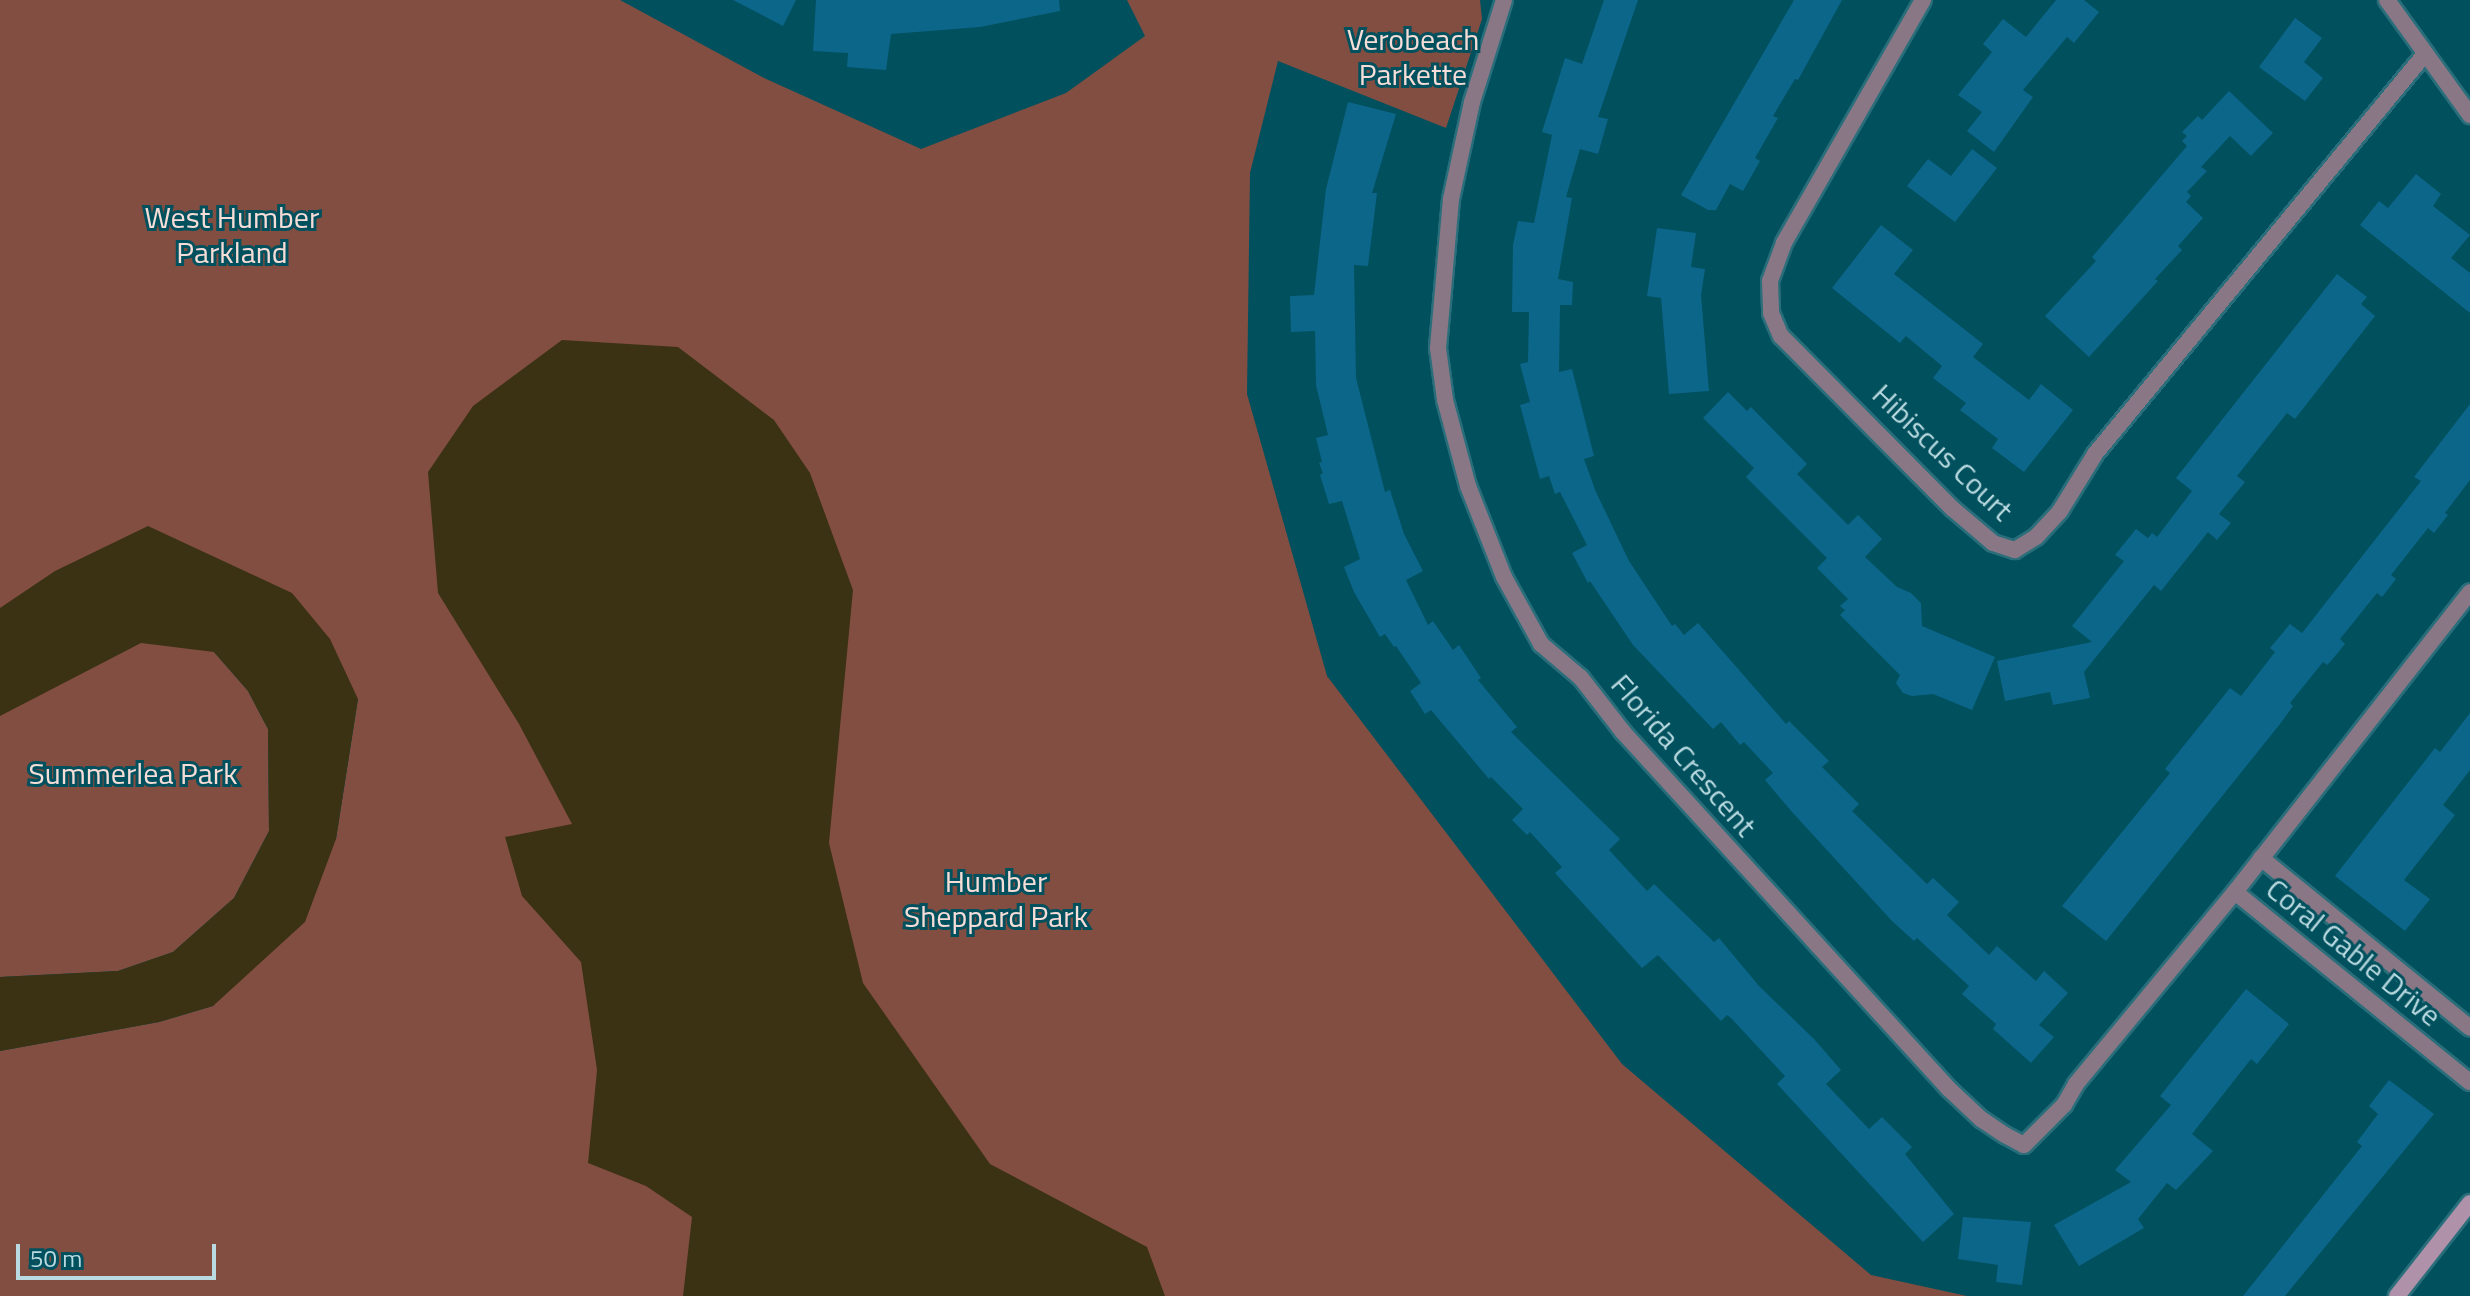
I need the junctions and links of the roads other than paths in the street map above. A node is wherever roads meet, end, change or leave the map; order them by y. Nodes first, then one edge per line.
1 (1504, 0) edge
2 (1923, 0) edge
3 (2387, 0) edge
4 (2425, 54) junction
5 (2470, 115) edge
6 (2470, 592) edge
7 (2261, 858) junction
8 (2235, 892) junction
9 (2470, 1028) edge
10 (2470, 1082) edge
11 (2470, 1203) edge
12 (2397, 1296) edge

1 - 8 street, Florida Crescent
2 - 4 street, Hibiscus Court
3 - 4 street
4 - 5 street
6 - 7 street, Coral Gable Drive
7 - 8 street, Coral Gable Drive
7 - 9 street, Coral Gable Drive
8 - 10 street, Coral Gable Drive
11 - 12 main road

